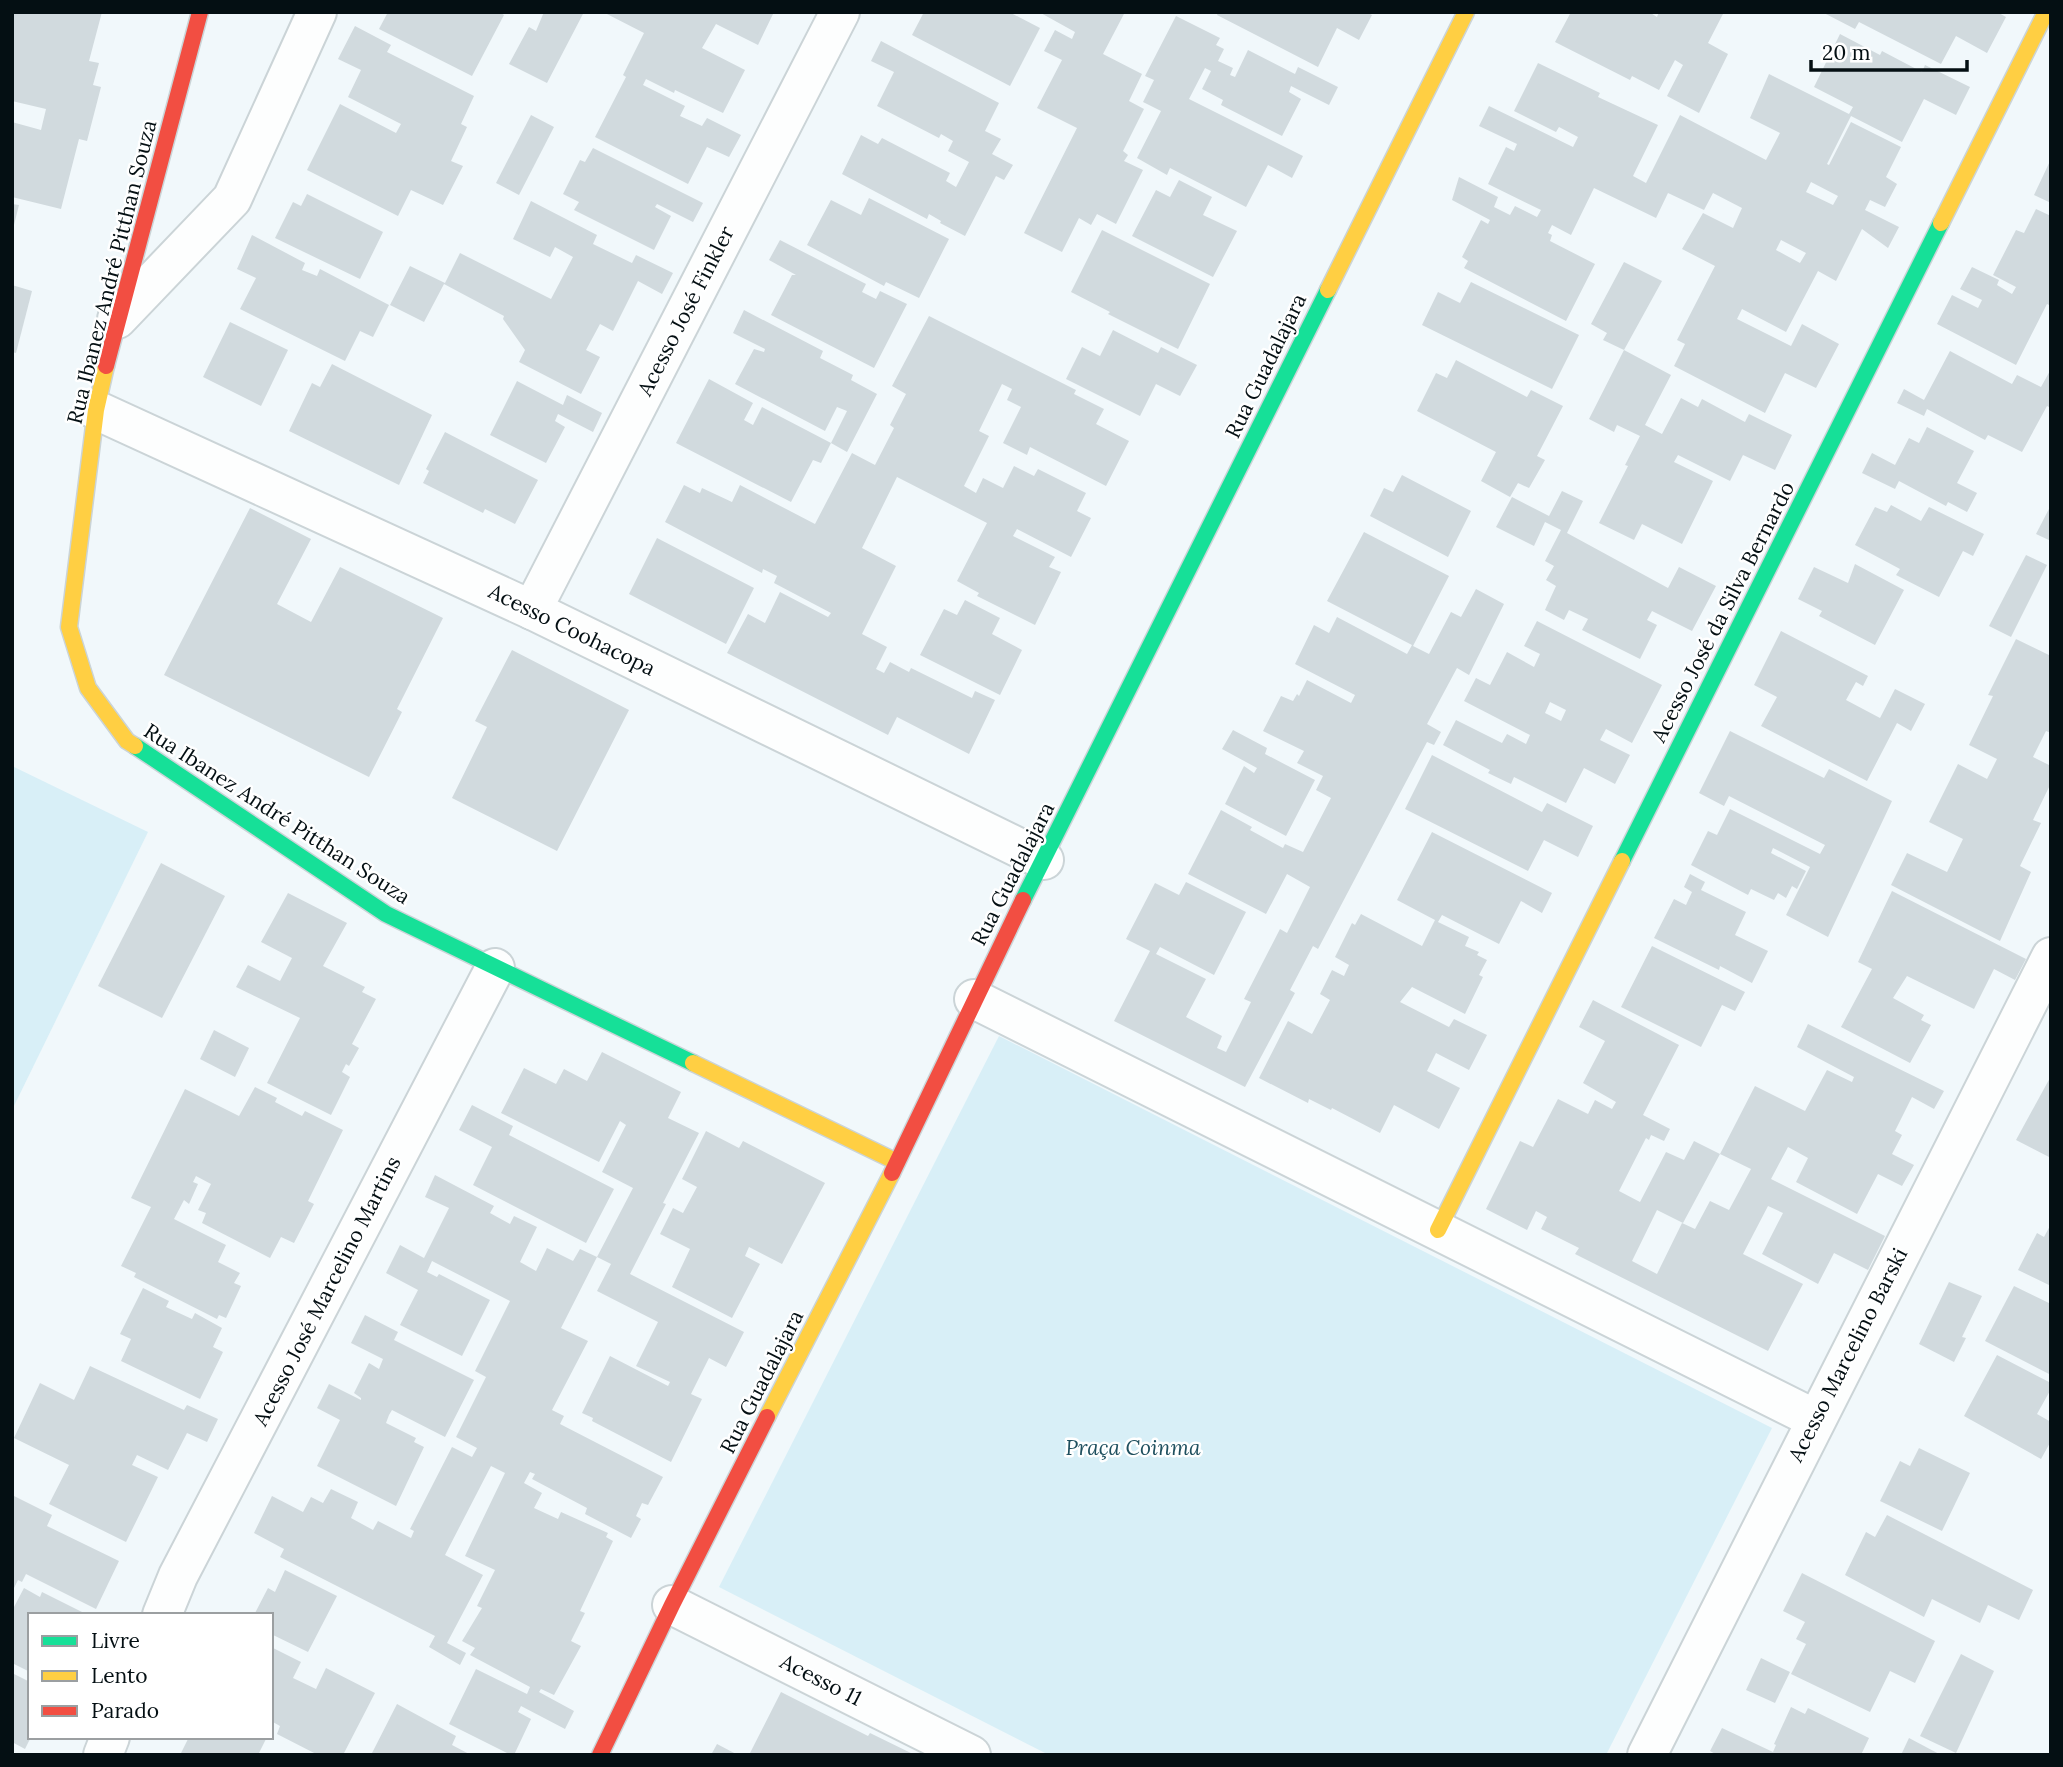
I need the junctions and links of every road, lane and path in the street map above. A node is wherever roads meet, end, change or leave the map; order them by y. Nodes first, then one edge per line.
1 (200, 12) edge
2 (317, 12) edge
3 (840, 12) edge
4 (1466, 12) edge
5 (2046, 12) edge
6 (117, 319) junction
7 (96, 410) junction
8 (533, 610) junction
9 (1044, 860) junction
10 (2051, 957) edge
11 (495, 968) junction
12 (974, 999) junction
13 (897, 1162) junction
14 (1438, 1230) junction
15 (1815, 1419) junction
16 (672, 1605) junction
17 (163, 1613) edge
18 (600, 1755) edge
19 (971, 1755) edge
20 (1647, 1755) edge

1 - 6 street, Rua Ibanez André Pitthan Souza
2 - 6 street
3 - 8 street, Acesso José Finkler
4 - 9 street, Rua Guadalajara
5 - 14 street, Acesso José da Silva Bernardo
6 - 7 street, Rua Ibanez André Pitthan Souza
7 - 8 street, Acesso Coohacopa
7 - 11 street, Rua Ibanez André Pitthan Souza
8 - 9 street, Acesso Coohacopa
9 - 12 street, Rua Guadalajara
10 - 15 street, Acesso Marcelino Barski
11 - 13 street, Rua Ibanez André Pitthan Souza
11 - 17 street, Acesso José Marcelino Martins
12 - 13 street, Rua Guadalajara
12 - 14 street
13 - 16 street, Rua Guadalajara
14 - 15 street
15 - 20 street, Acesso Marcelino Barski
16 - 18 street, Rua Guadalajara
16 - 19 street, Acesso 11

